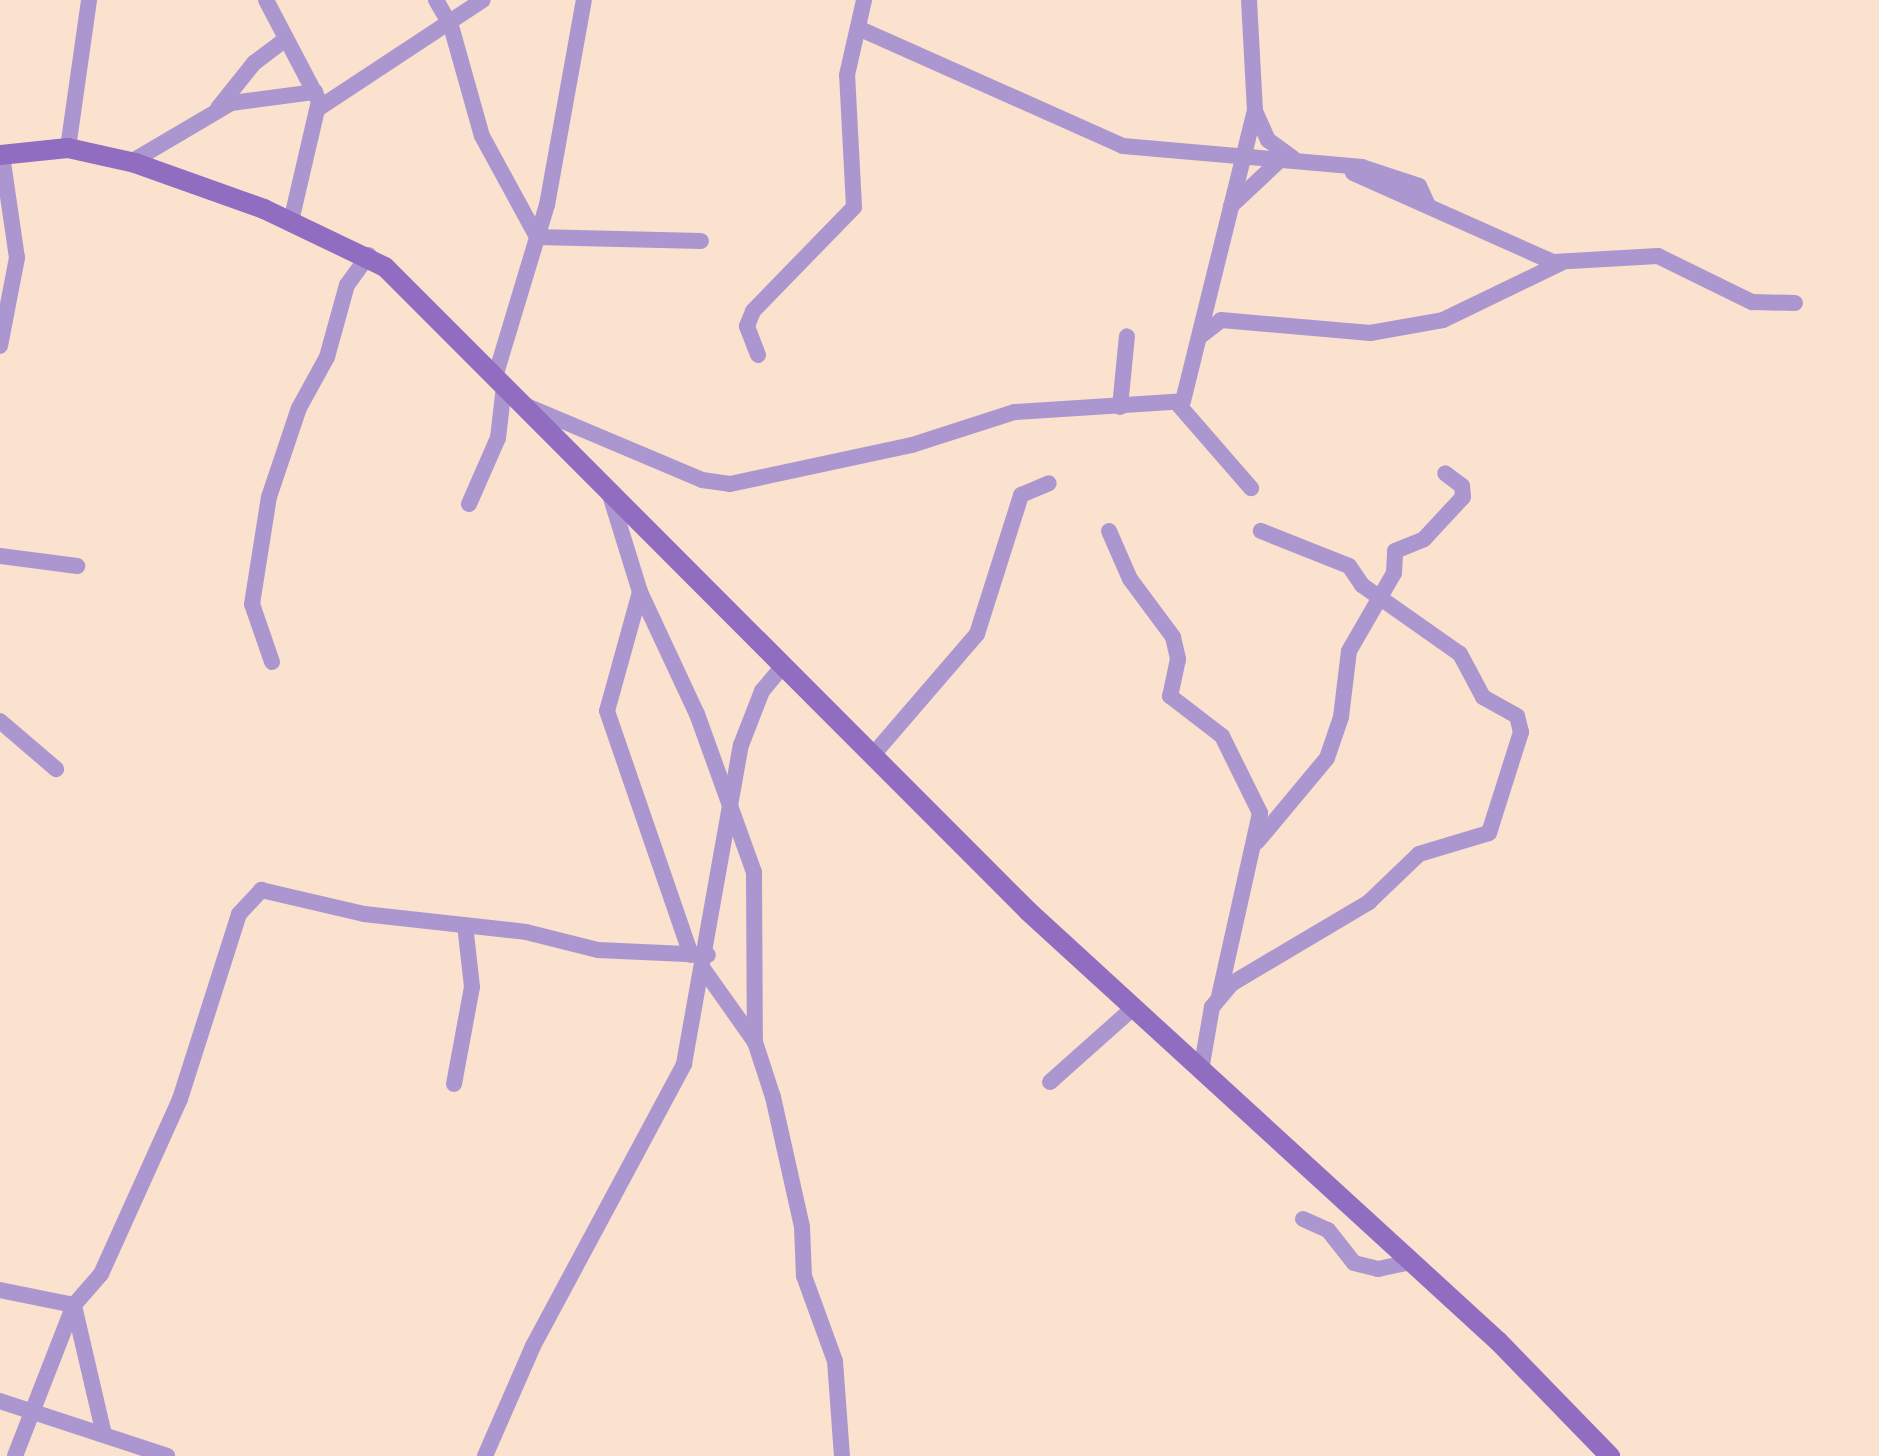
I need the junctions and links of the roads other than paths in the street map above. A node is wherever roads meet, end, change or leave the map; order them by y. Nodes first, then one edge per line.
1 (89, 0) edge
2 (266, 0) edge
3 (436, 0) edge
4 (483, 0) edge
5 (584, 0) edge
6 (864, 0) edge
7 (1249, 0) edge
8 (451, 26) junction
9 (858, 28) junction
10 (286, 39) junction
11 (317, 100) junction
12 (217, 109) junction
13 (1255, 111) junction
14 (68, 148) junction
15 (1242, 153) junction
16 (1, 155) edge
17 (1281, 159) junction
18 (131, 162) junction
19 (1306, 165) junction
20 (1230, 207) junction
21 (291, 221) junction
22 (537, 237) junction
23 (701, 241) dead end
24 (369, 255) junction
25 (1561, 263) junction
26 (1795, 303) dead end
27 (1202, 335) junction
28 (1127, 336) dead end
29 (0, 346) edge
30 (758, 355) dead end
31 (499, 382) junction
32 (1177, 403) junction
33 (522, 404) junction
34 (1120, 407) junction
35 (1445, 473) dead end
36 (1049, 483) dead end
37 (1251, 488) dead end
38 (610, 493) junction
39 (469, 504) dead end
40 (1109, 531) dead end
41 (1261, 531) dead end
42 (0, 556) edge
43 (77, 566) dead end
44 (640, 592) junction
45 (1378, 596) junction
46 (272, 662) dead end
47 (783, 666) junction
48 (0, 721) edge
49 (872, 756) junction
50 (56, 769) dead end
51 (731, 813) junction
52 (1256, 843) junction
53 (465, 925) junction
54 (691, 955) junction
55 (706, 963) junction
56 (1219, 997) junction
57 (1133, 1008) junction
58 (755, 1042) junction
59 (1201, 1070) junction
60 (1050, 1082) dead end
61 (454, 1084) dead end
62 (1303, 1219) dead end
63 (1407, 1263) junction
64 (0, 1290) edge
65 (74, 1305) junction
66 (0, 1401) edge
67 (38, 1410) junction
68 (104, 1435) junction
69 (15, 1456) edge
70 (167, 1456) edge
71 (485, 1456) edge
72 (842, 1456) edge
73 (1610, 1456) edge

1 - 14 street
2 - 10 street
3 - 8 street
4 - 8 street
5 - 22 street
6 - 9 street
7 - 13 street
8 - 11 street
8 - 22 street
9 - 15 street
9 - 30 street
10 - 11 street
10 - 12 street
11 - 12 street
11 - 21 street
12 - 18 street
13 - 15 street
13 - 19 street
14 - 16 street
14 - 18 street
15 - 17 street
15 - 20 street
16 - 29 street
17 - 19 street
17 - 20 street
18 - 21 street
19 - 25 street
20 - 27 street
21 - 24 street
22 - 23 street
22 - 31 street
24 - 31 street
24 - 46 street
25 - 26 street
25 - 27 street
27 - 32 street
28 - 34 street
31 - 33 street
31 - 39 street
32 - 34 street
32 - 37 street
33 - 34 street
33 - 38 street
35 - 45 street
36 - 49 street
38 - 44 street
38 - 47 street
40 - 52 street
41 - 45 street
42 - 43 street
44 - 51 street
44 - 54 street
45 - 52 street
45 - 56 street
47 - 49 street
47 - 51 street
48 - 50 street
49 - 57 street
51 - 55 street
51 - 58 street
52 - 56 street
53 - 54 street
53 - 61 street
53 - 65 street
54 - 55 street
55 - 58 street
55 - 71 street
56 - 59 street
57 - 59 street
57 - 60 street
58 - 72 street
59 - 63 street
62 - 63 street
63 - 73 street
64 - 65 street
65 - 67 street
65 - 68 street
66 - 67 street
67 - 68 street
67 - 69 street
68 - 70 street

